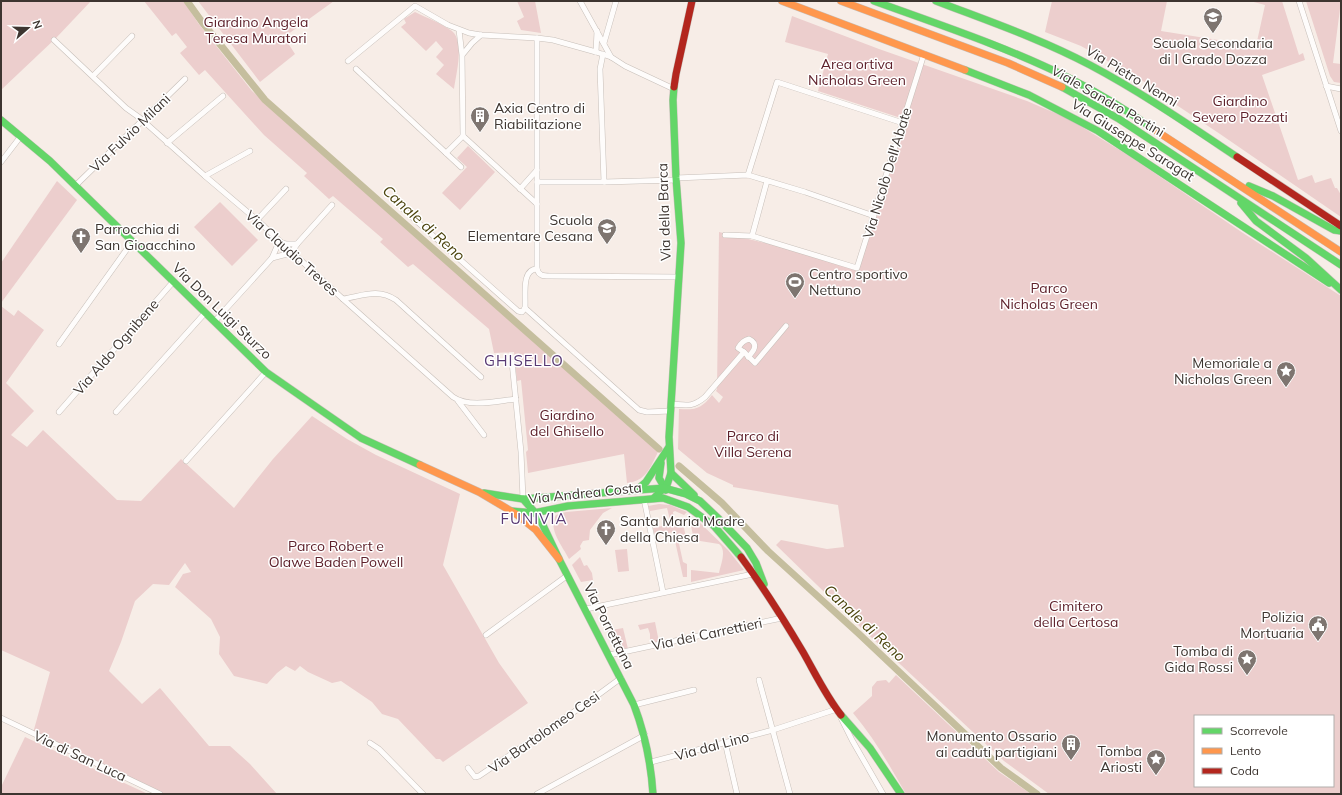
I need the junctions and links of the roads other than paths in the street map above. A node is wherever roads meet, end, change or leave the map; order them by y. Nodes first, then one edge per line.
1 (580, 1) edge
2 (616, 1) edge
3 (692, 1) edge
4 (782, 1) edge
5 (841, 1) edge
6 (874, 1) edge
7 (936, 1) edge
8 (1299, 1) edge
9 (609, 27) junction
10 (459, 30) junction
11 (598, 30) junction
12 (481, 35) junction
13 (132, 36) dead end
14 (537, 38) junction
15 (54, 40) dead end
16 (604, 43) junction
17 (596, 52) junction
18 (603, 54) junction
19 (924, 54) junction
20 (462, 55) junction
21 (611, 57) junction
22 (348, 61) dead end
23 (356, 69) dead end
24 (93, 76) junction
25 (185, 79) dead end
26 (1326, 86) junction
27 (1341, 88) edge
28 (674, 89) junction
29 (223, 96) dead end
30 (1, 120) edge
31 (142, 120) junction
32 (903, 123) junction
33 (1341, 131) edge
34 (22, 136) junction
35 (463, 136) junction
36 (167, 143) junction
37 (250, 151) dead end
38 (446, 153) junction
39 (1, 162) edge
40 (461, 167) dead end
41 (537, 170) junction
42 (748, 175) junction
43 (205, 176) junction
44 (676, 179) junction
45 (1232, 180) junction
46 (767, 181) junction
47 (538, 182) junction
48 (604, 182) junction
49 (75, 186) junction
50 (286, 189) dead end
51 (520, 189) junction
52 (1232, 194) junction
53 (537, 204) junction
54 (332, 205) dead end
55 (404, 210) dead end
56 (874, 216) junction
57 (257, 220) junction
58 (1341, 226) edge
59 (1341, 231) edge
60 (725, 235) dead end
61 (752, 236) junction
62 (132, 242) junction
63 (280, 242) junction
64 (297, 244) junction
65 (1341, 252) edge
66 (291, 253) junction
67 (272, 258) junction
68 (1341, 265) edge
69 (537, 269) junction
70 (678, 277) junction
71 (173, 282) junction
72 (1341, 290) edge
73 (343, 300) junction
74 (525, 308) junction
75 (205, 313) junction
76 (214, 322) junction
77 (786, 326) dead end
78 (59, 344) dead end
79 (744, 352) junction
80 (748, 357) junction
81 (512, 362) dead end
82 (266, 372) junction
83 (481, 377) dead end
84 (516, 399) junction
85 (458, 400) junction
86 (670, 408) junction
87 (59, 412) dead end
88 (116, 412) dead end
89 (484, 435) dead end
90 (669, 447) junction
91 (662, 459) junction
92 (186, 461) dead end
93 (671, 473) junction
94 (664, 488) junction
95 (638, 490) junction
96 (479, 492) junction
97 (654, 498) junction
98 (523, 499) junction
99 (644, 499) junction
100 (672, 499) junction
101 (700, 501) junction
102 (509, 510) junction
103 (537, 513) junction
104 (559, 559) junction
105 (753, 574) junction
106 (568, 575) junction
107 (663, 592) junction
108 (768, 594) junction
109 (586, 609) junction
110 (782, 618) junction
111 (486, 635) dead end
112 (609, 655) junction
113 (621, 678) junction
114 (759, 680) dead end
115 (694, 690) dead end
116 (634, 704) junction
117 (837, 710) junction
118 (1, 718) edge
119 (773, 730) junction
120 (645, 735) junction
121 (725, 742) junction
122 (370, 743) dead end
123 (651, 762) junction
124 (468, 768) dead end
125 (900, 793) edge
126 (160, 794) edge
127 (423, 794) edge
128 (537, 794) edge
129 (653, 794) edge
130 (737, 794) edge
131 (790, 794) edge
132 (883, 794) edge

1 - 11 street
2 - 9 street
3 - 28 main road, Via della Barca
4 - 19 main road, Via Giuseppe Saragat
5 - 52 main road, Viale Sandro Pertini
6 - 45 main road, Viale Sandro Pertini
7 - 58 main road, Via Pietro Nenni
8 - 26 street
9 - 11 street
9 - 16 street
10 - 12 street
10 - 20 street
10 - 22 street
11 - 16 street
11 - 17 street
12 - 14 street
12 - 20 street
13 - 24 street
14 - 17 street
14 - 41 street
15 - 24 street, Via Claudio Treves
16 - 21 street
17 - 18 street
18 - 21 street
18 - 48 street
19 - 32 street, Via Nicolò Dell'Abate
19 - 72 main road, Via Giuseppe Saragat
20 - 35 street
21 - 28 street
23 - 38 street
24 - 31 street, Via Claudio Treves
25 - 31 street, Via Fulvio Milani
26 - 27 street
26 - 33 street
28 - 44 main road, Via della Barca
29 - 36 street
30 - 34 main road
31 - 36 street, Via Claudio Treves
31 - 49 street, Via Fulvio Milani
32 - 42 street
32 - 56 street, Via Nicolò Dell'Abate
34 - 39 street
34 - 49 main road, Via Don Luigi Sturzo
35 - 38 street
35 - 51 street
36 - 43 street, Via Claudio Treves
37 - 43 street
38 - 40 street
41 - 47 street
41 - 51 street
42 - 44 street
42 - 46 street
43 - 57 street, Via Claudio Treves
44 - 48 street
44 - 70 main road, Via della Barca
45 - 59 main road
45 - 65 main road, Viale Sandro Pertini
46 - 56 street
46 - 61 street
47 - 48 street
47 - 53 street
49 - 62 main road, Via Don Luigi Sturzo
50 - 57 street
51 - 53 street
52 - 68 main road, Viale Sandro Pertini
52 - 72 main road
53 - 69 street
54 - 64 street
55 - 74 street
56 - 61 street, Via Nicolò Dell'Abate
57 - 63 street, Via Claudio Treves
60 - 61 street
62 - 71 main road, Via Don Luigi Sturzo
62 - 78 street
63 - 64 street
63 - 66 street, Via Claudio Treves
63 - 67 street
64 - 66 street
66 - 67 street
66 - 73 street, Via Claudio Treves
67 - 76 street
69 - 70 street
69 - 74 street
70 - 86 main road, Via della Barca
71 - 75 main road, Via Don Luigi Sturzo
71 - 87 street, Via Aldo Ognibene
73 - 83 street
73 - 85 street, Via Claudio Treves
74 - 86 street
75 - 76 main road, Via Don Luigi Sturzo
75 - 88 street
76 - 82 main road, Via Don Luigi Sturzo
77 - 80 street
79 - 80 street
79 - 80 street
79 - 86 street
81 - 84 street
82 - 92 street, Via Don Luigi Sturzo
82 - 96 main road, Via Don Luigi Sturzo
84 - 85 street
84 - 98 street
85 - 89 street, Via Claudio Treves
86 - 90 main road, Via della Barca
90 - 91 main road, Via della Barca
90 - 93 main road, Via della Barca
91 - 94 main road, Via della Barca
91 - 95 main road, Via della Barca
93 - 94 main road, Via della Barca
93 - 101 main road
94 - 95 main road, Via Andrea Costa
94 - 97 main road, Via della Barca
94 - 100 main road, Via della Barca
94 - 101 main road, Via Andrea Costa
95 - 98 main road, Via Andrea Costa
96 - 98 main road, Via Don Luigi Sturzo
96 - 102 main road, Via Don Luigi Sturzo
97 - 99 main road, Via Andrea Costa
97 - 100 main road, Via Andrea Costa
98 - 103 main road, Via Porrettana
99 - 103 main road, Via Andrea Costa
99 - 107 street
100 - 105 main road, Via Andrea Costa
101 - 108 main road, Via Andrea Costa
102 - 103 main road, Via Andrea Costa
102 - 104 main road, Via Porrettana
103 - 104 main road, Via Porrettana
104 - 106 main road, Via Porrettana
105 - 107 street
105 - 108 main road, Via Andrea Costa
106 - 109 main road, Via Porrettana
106 - 111 street
107 - 109 street
108 - 110 main road, Via Andrea Costa
109 - 112 main road, Via Porrettana
110 - 112 street, Via dei Carrettieri
110 - 117 main road, Via Andrea Costa
112 - 113 main road, Via Porrettana
113 - 116 main road, Via Porrettana
113 - 124 street, Via Bartolomeo Cesi
114 - 119 street
115 - 116 street
116 - 120 main road, Via Porrettana
117 - 119 street, Via dal Lino
117 - 125 main road, Via Andrea Costa
117 - 132 street, Via Andrea Costa
118 - 126 street, Via di San Luca
119 - 121 street, Via dal Lino
119 - 131 street
120 - 123 main road, Via Porrettana
120 - 128 street
121 - 123 street, Via dal Lino
121 - 130 street
122 - 127 street
123 - 129 main road, Via Porrettana

